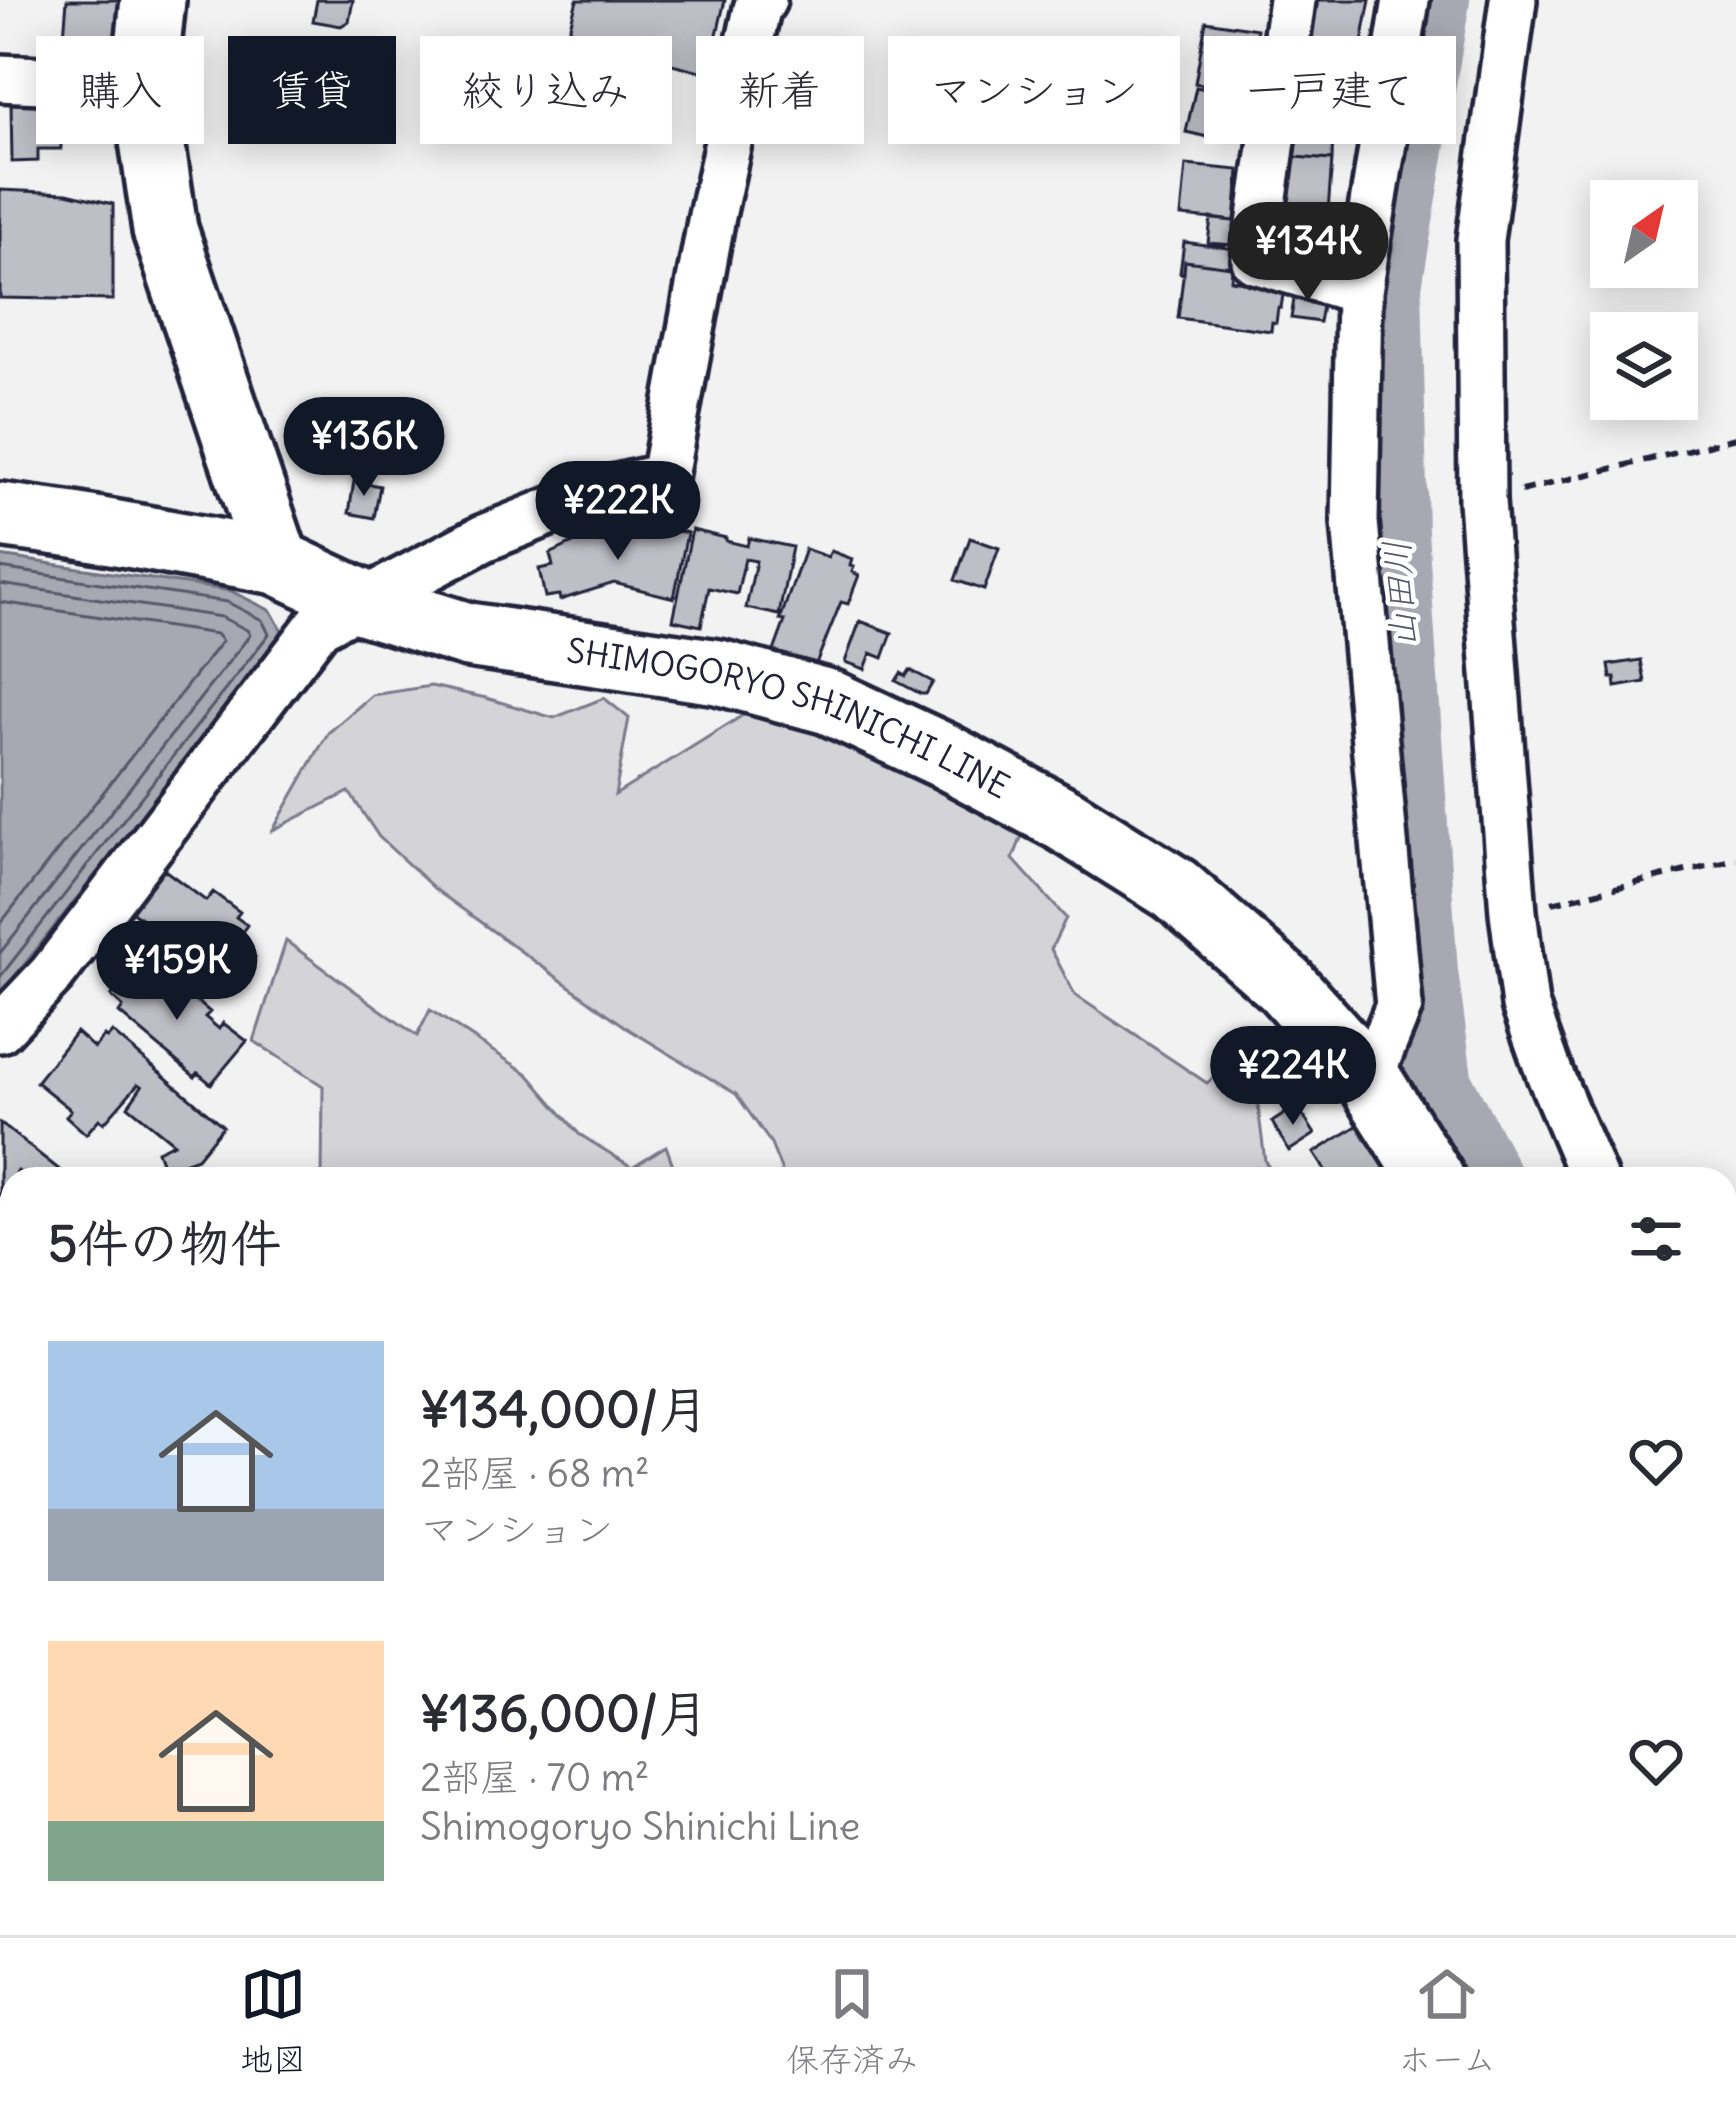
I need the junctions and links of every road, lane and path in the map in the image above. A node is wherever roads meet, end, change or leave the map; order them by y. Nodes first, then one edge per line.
1 (153, 0) edge
2 (763, 0) edge
3 (1292, 0) edge
4 (1406, 0) edge
5 (1514, 0) edge
6 (149, 36) edge
7 (0, 78) edge
8 (36, 80) edge
9 (153, 144) edge
10 (1359, 291) junction
11 (1736, 438) edge
12 (1482, 501) junction
13 (0, 515) edge
14 (277, 562) junction
15 (362, 602) junction
16 (1736, 859) edge
17 (1513, 912) junction
18 (0, 1029) edge
19 (1369, 1079) junction
20 (1424, 1167) edge
21 (1589, 1167) edge

1 - 6 main road
2 - 15 street
3 - 10 street
4 - 10 street
5 - 12 street
7 - 8 street
9 - 14 main road
10 - 19 street
11 - 12 path
12 - 17 street
13 - 14 main road, SHIMOGORYO SHINICHI LINE
14 - 15 main road, SHIMOGORYO SHINICHI LINE
15 - 18 street
15 - 19 main road, SHIMOGORYO SHINICHI LINE
16 - 17 path
17 - 21 street
19 - 20 main road, SHIMOGORYO SHINICHI LINE

